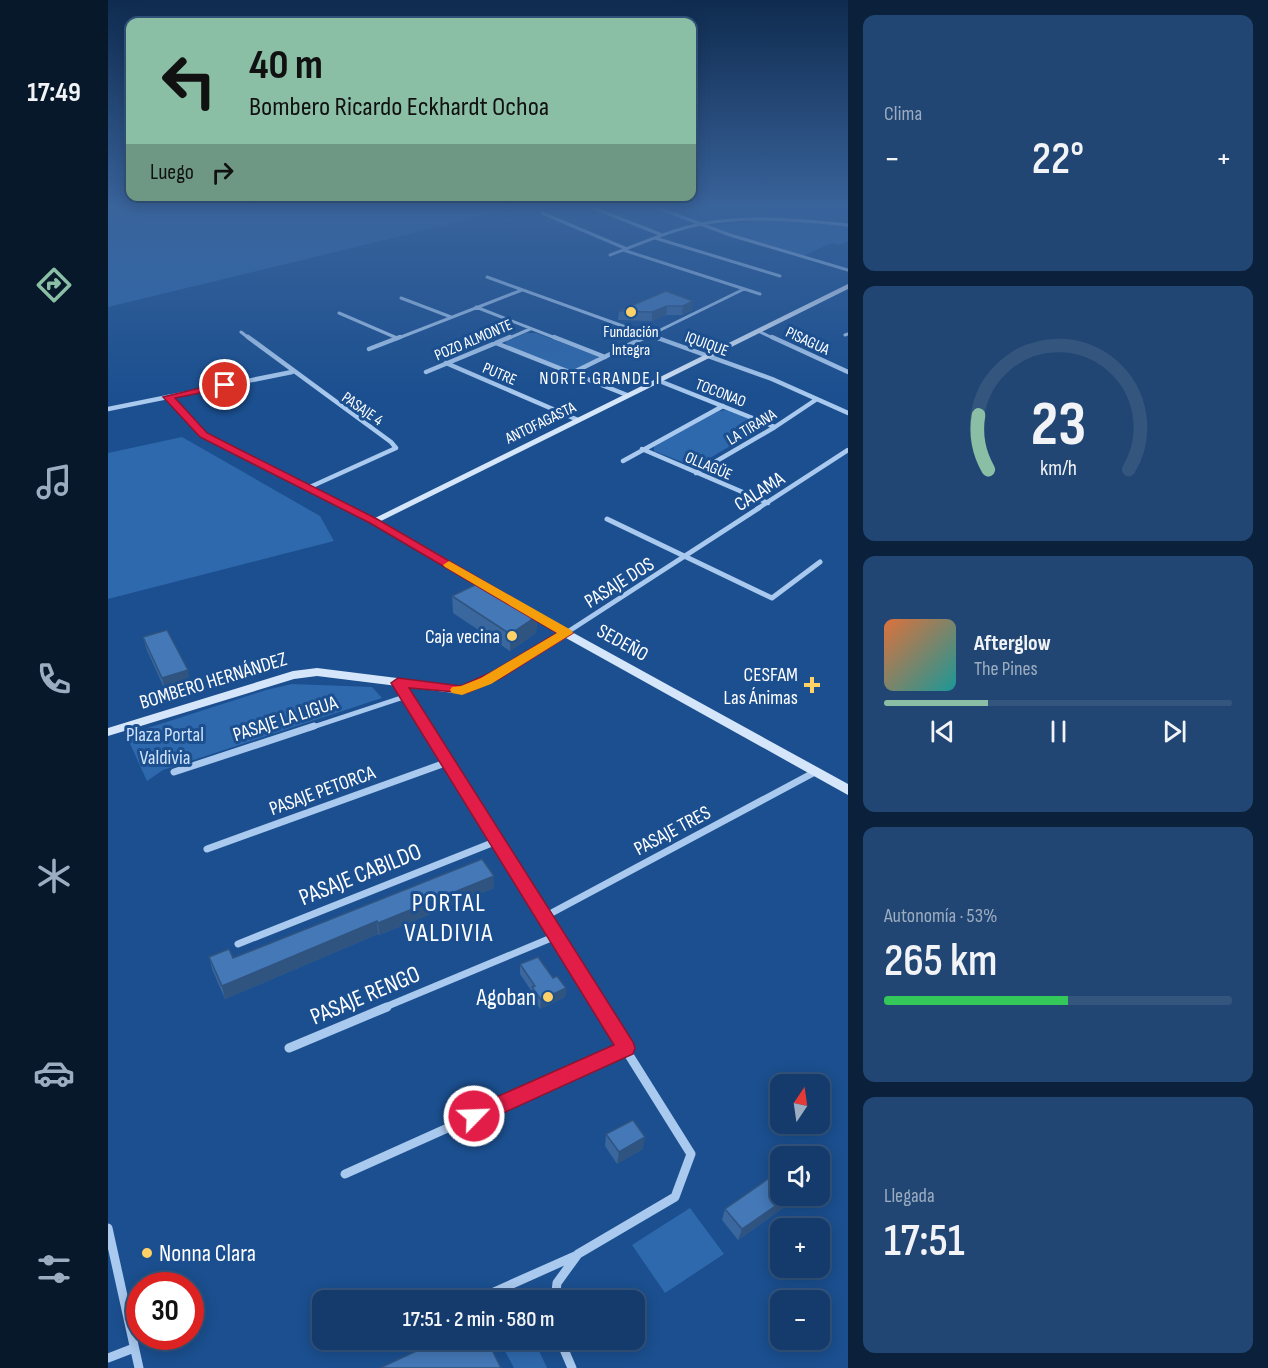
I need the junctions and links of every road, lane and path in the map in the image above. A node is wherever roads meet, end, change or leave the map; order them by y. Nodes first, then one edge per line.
1 (684, 269) edge
2 (756, 269) edge
3 (780, 276) dead end
4 (487, 277) dead end
5 (848, 286) edge
6 (744, 289) junction
7 (522, 290) junction
8 (760, 294) dead end
9 (401, 297) dead end
10 (476, 307) junction
11 (339, 313) dead end
12 (451, 317) junction
13 (530, 329) junction
14 (758, 331) junction
15 (240, 332) dead end
16 (650, 335) junction
17 (397, 338) junction
18 (496, 343) junction
19 (369, 349) dead end
20 (707, 356) junction
21 (604, 357) junction
22 (446, 363) junction
23 (292, 372) junction
24 (426, 372) dead end
25 (848, 372) edge
26 (572, 373) junction
27 (657, 380) junction
28 (627, 395) junction
29 (168, 397) junction
30 (817, 399) junction
31 (723, 406) junction
32 (108, 409) edge
33 (848, 413) edge
34 (578, 420) junction
35 (776, 427) junction
36 (642, 449) junction
37 (848, 450) edge
38 (623, 460) dead end
39 (696, 473) junction
40 (310, 487) junction
41 (768, 503) junction
42 (607, 519) dead end
43 (374, 521) junction
44 (687, 556) junction
45 (820, 562) dead end
46 (566, 633) junction
47 (398, 683) junction
48 (406, 696) junction
49 (108, 732) edge
50 (448, 762) junction
51 (174, 772) dead end
52 (815, 772) junction
53 (848, 790) edge
54 (496, 841) junction
55 (207, 849) dead end
56 (544, 917) junction
57 (556, 936) junction
58 (238, 944) dead end
59 (289, 1048) dead end
60 (626, 1048) junction
61 (345, 1174) dead end
62 (108, 1228) edge
63 (578, 1254) junction
64 (498, 1290) edge
65 (556, 1290) edge
66 (126, 1311) edge
67 (129, 1350) edge
68 (134, 1350) edge
69 (564, 1350) edge
70 (108, 1358) edge
71 (139, 1368) edge
72 (572, 1368) edge

1 - 6 street
2 - 3 street
4 - 7 street, IQUIQUE
5 - 14 street, ANTOFAGASTA
6 - 8 street
6 - 16 street
7 - 10 street
7 - 16 street, IQUIQUE
9 - 12 street
10 - 12 street
10 - 13 street
11 - 17 street
12 - 17 street
13 - 18 street, POZO ALMONTE
13 - 21 street
14 - 20 street, ANTOFAGASTA
14 - 25 street, PISAGUA
15 - 23 street, PASAJE 4
16 - 20 street, IQUIQUE
16 - 21 street
17 - 19 street
18 - 22 street, POZO ALMONTE
18 - 26 street
20 - 27 street, ANTOFAGASTA
20 - 30 street, IQUIQUE
21 - 26 street
22 - 24 street, POZO ALMONTE
22 - 34 street, PUTRE
23 - 29 street
23 - 40 street, PASAJE 4
26 - 28 street
27 - 28 street, ANTOFAGASTA
27 - 31 street, TOCONAO
28 - 34 street, ANTOFAGASTA
29 - 32 street
29 - 40 street, SEDEÑO
30 - 33 street, IQUIQUE
30 - 35 street, LA TIRANA
31 - 35 street, TOCONAO
31 - 36 street
34 - 43 street, ANTOFAGASTA
35 - 39 street, LA TIRANA
36 - 38 street
36 - 39 street, OLLAGÜE
37 - 41 street, CALAMA
39 - 41 street, OLLAGÜE
40 - 43 street, SEDEÑO
41 - 44 street, CALAMA
42 - 44 street
43 - 46 street, SEDEÑO
44 - 45 street
44 - 46 street, PASAJE DOS
46 - 47 street, BOMBERO HERNÁNDEZ
46 - 52 street, SEDEÑO
47 - 48 street
47 - 49 street, BOMBERO HERNÁNDEZ
48 - 50 street
48 - 51 street, PASAJE LA LIGUA
50 - 54 street
50 - 55 street, PASAJE PETORCA
52 - 53 street, SEDEÑO
52 - 56 street, PASAJE TRES
54 - 56 street
54 - 58 street, PASAJE CABILDO
56 - 57 street
57 - 59 street, PASAJE RENGO
57 - 60 street
60 - 61 street
60 - 63 street
62 - 66 street
63 - 64 street
63 - 65 street
67 - 70 street
68 - 71 street
69 - 72 street

